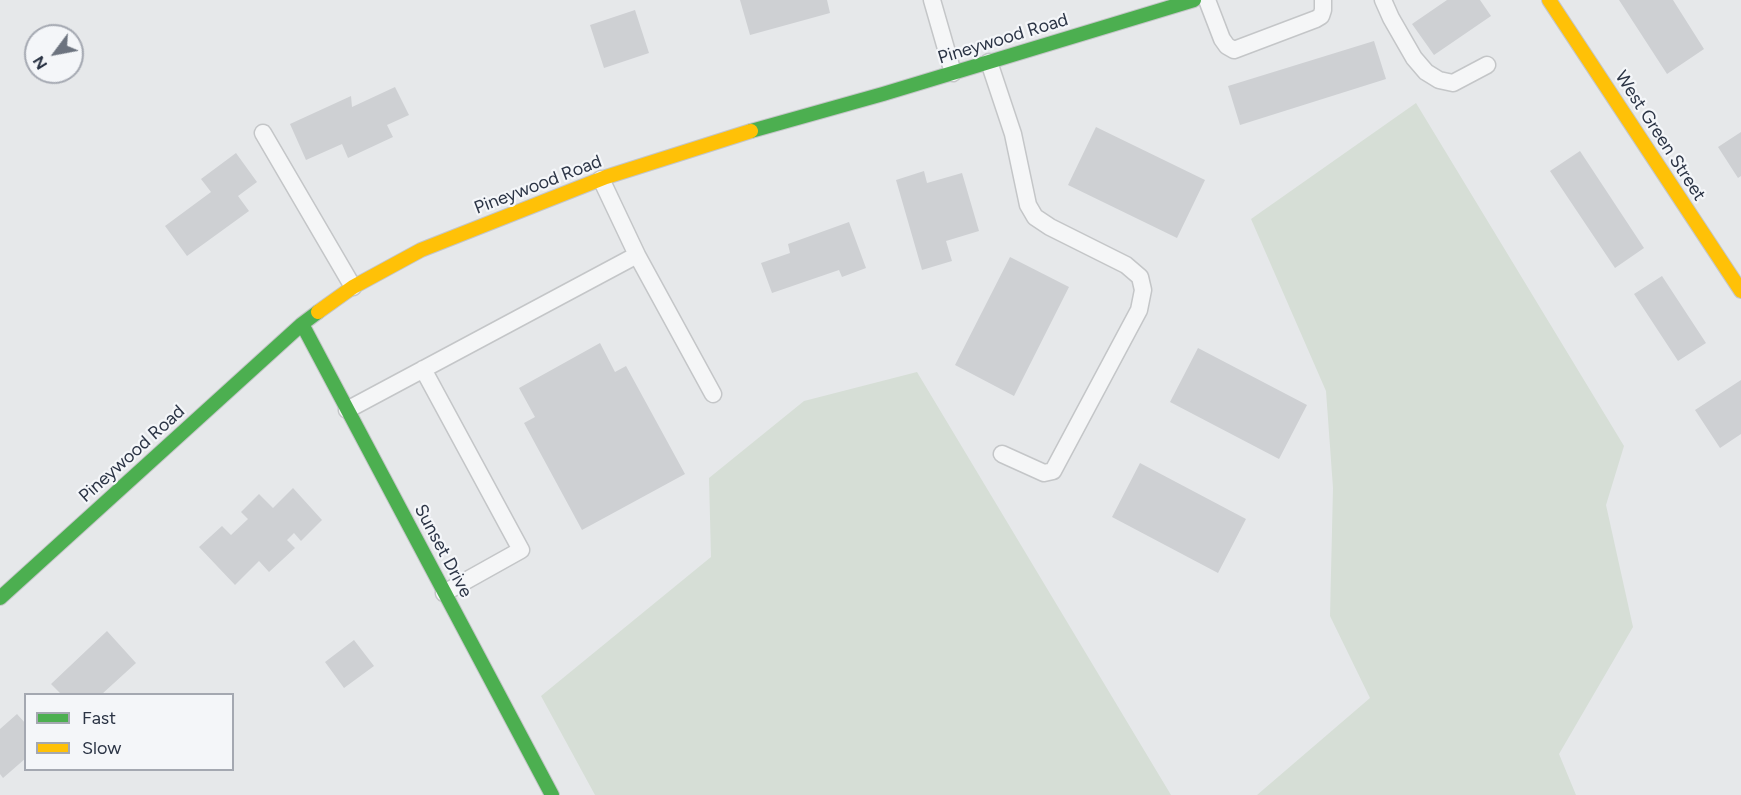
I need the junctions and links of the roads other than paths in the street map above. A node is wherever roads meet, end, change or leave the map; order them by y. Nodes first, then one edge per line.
1 (932, 0) edge
2 (1194, 0) edge
3 (1207, 0) edge
4 (1323, 0) edge
5 (1383, 0) edge
6 (1549, 0) edge
7 (989, 62) junction
8 (1487, 65) dead end
9 (953, 73) junction
10 (263, 134) dead end
11 (601, 179) junction
12 (637, 255) junction
13 (352, 287) junction
14 (1741, 291) edge
15 (302, 324) junction
16 (423, 369) junction
17 (713, 394) dead end
18 (347, 410) junction
19 (1002, 454) dead end
20 (444, 593) junction
21 (0, 598) edge
22 (552, 795) edge

1 - 9 lane
2 - 7 street, Pineywood Road
3 - 4 lane
5 - 8 lane
6 - 14 street, West Green Street
7 - 9 street, Pineywood Road
7 - 19 lane
9 - 11 street, Pineywood Road
10 - 13 lane
11 - 12 lane
11 - 13 street, Pineywood Road
12 - 16 lane
12 - 17 lane
13 - 15 street, Pineywood Road
15 - 18 street, Sunset Drive
15 - 21 street, Pineywood Road
16 - 18 lane
16 - 20 lane
18 - 20 street, Sunset Drive
20 - 22 street, Sunset Drive

